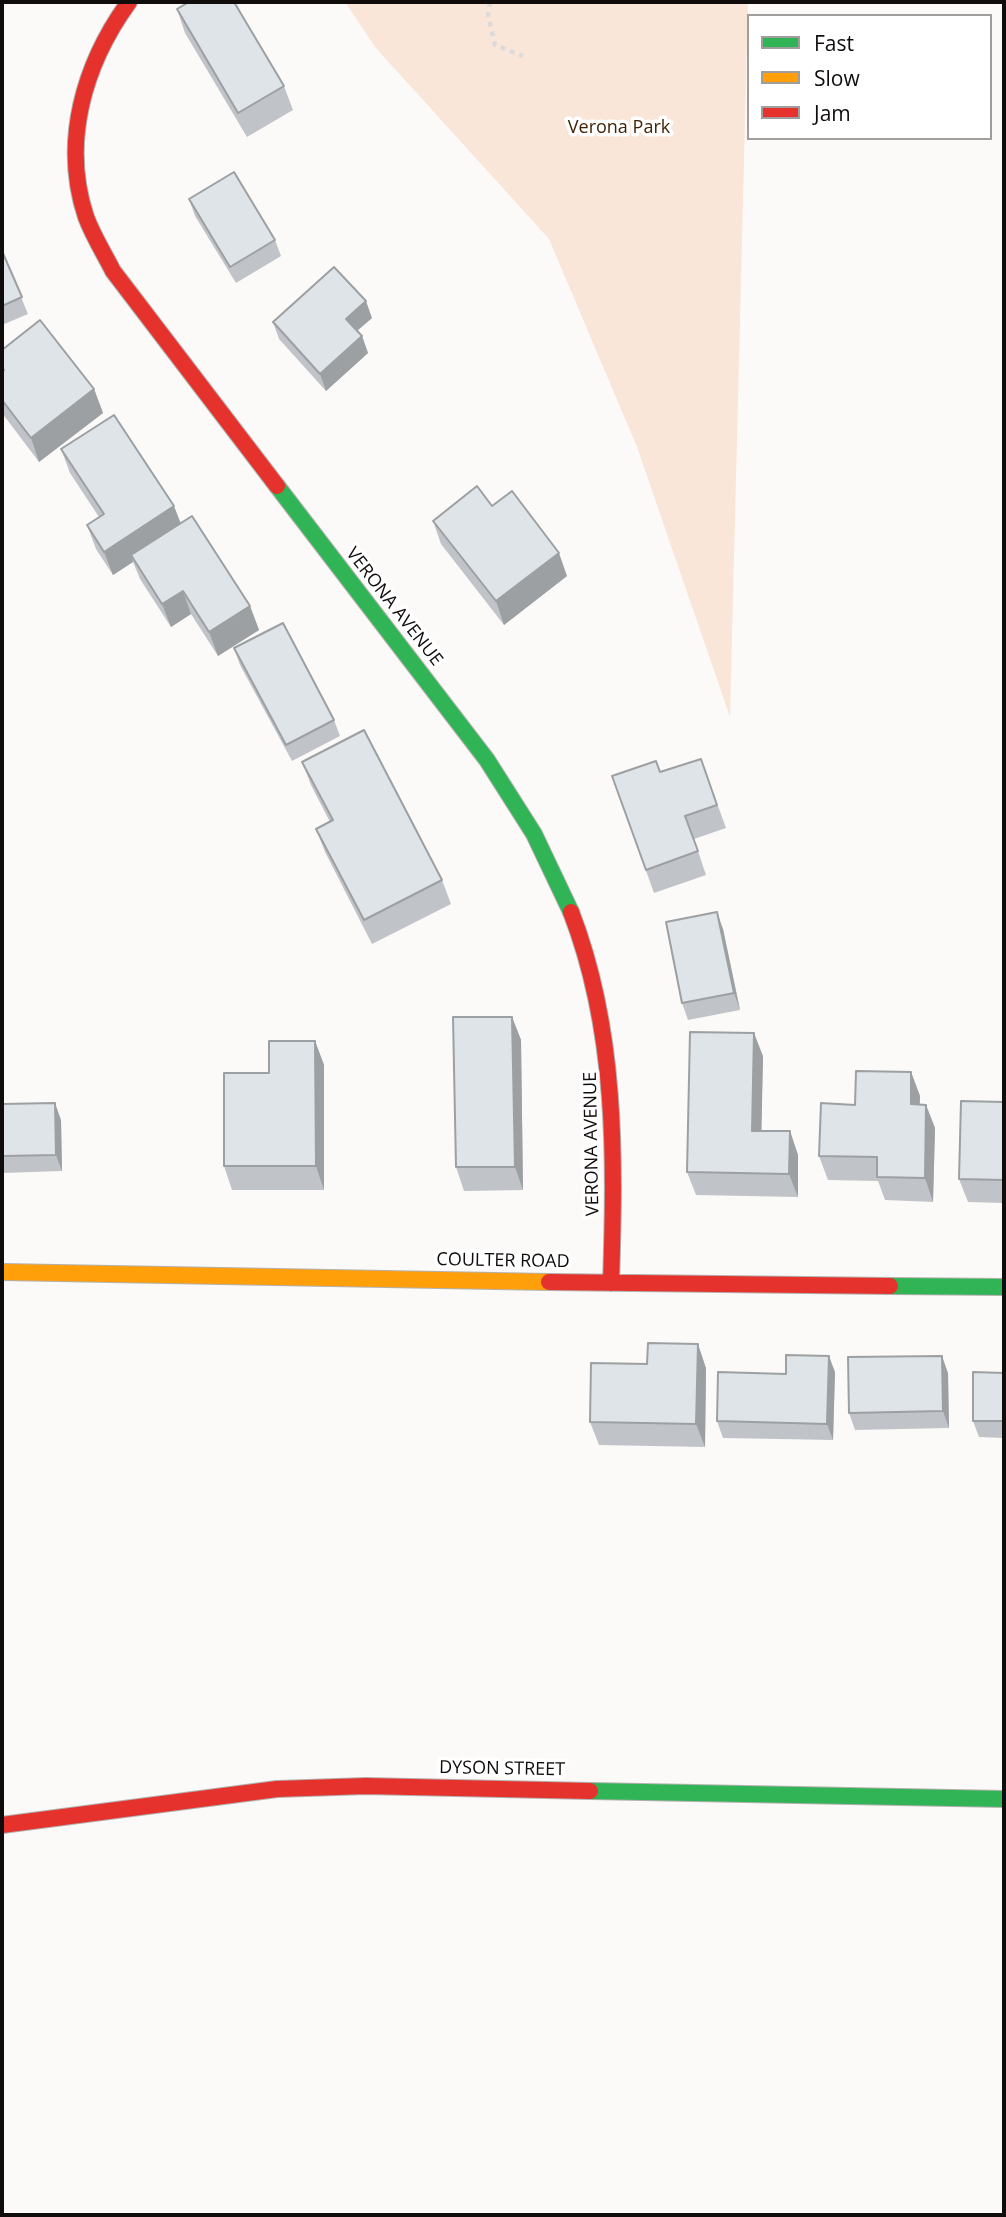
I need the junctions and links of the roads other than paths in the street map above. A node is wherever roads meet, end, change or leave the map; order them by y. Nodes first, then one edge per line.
1 (129, 2) edge
2 (2, 1272) edge
3 (611, 1283) junction
4 (1004, 1287) edge
5 (1004, 1799) edge
6 (2, 1825) edge

1 - 3 street, VERONA AVENUE
2 - 3 street, COULTER ROAD
3 - 4 street, COULTER ROAD
5 - 6 street, DYSON STREET

